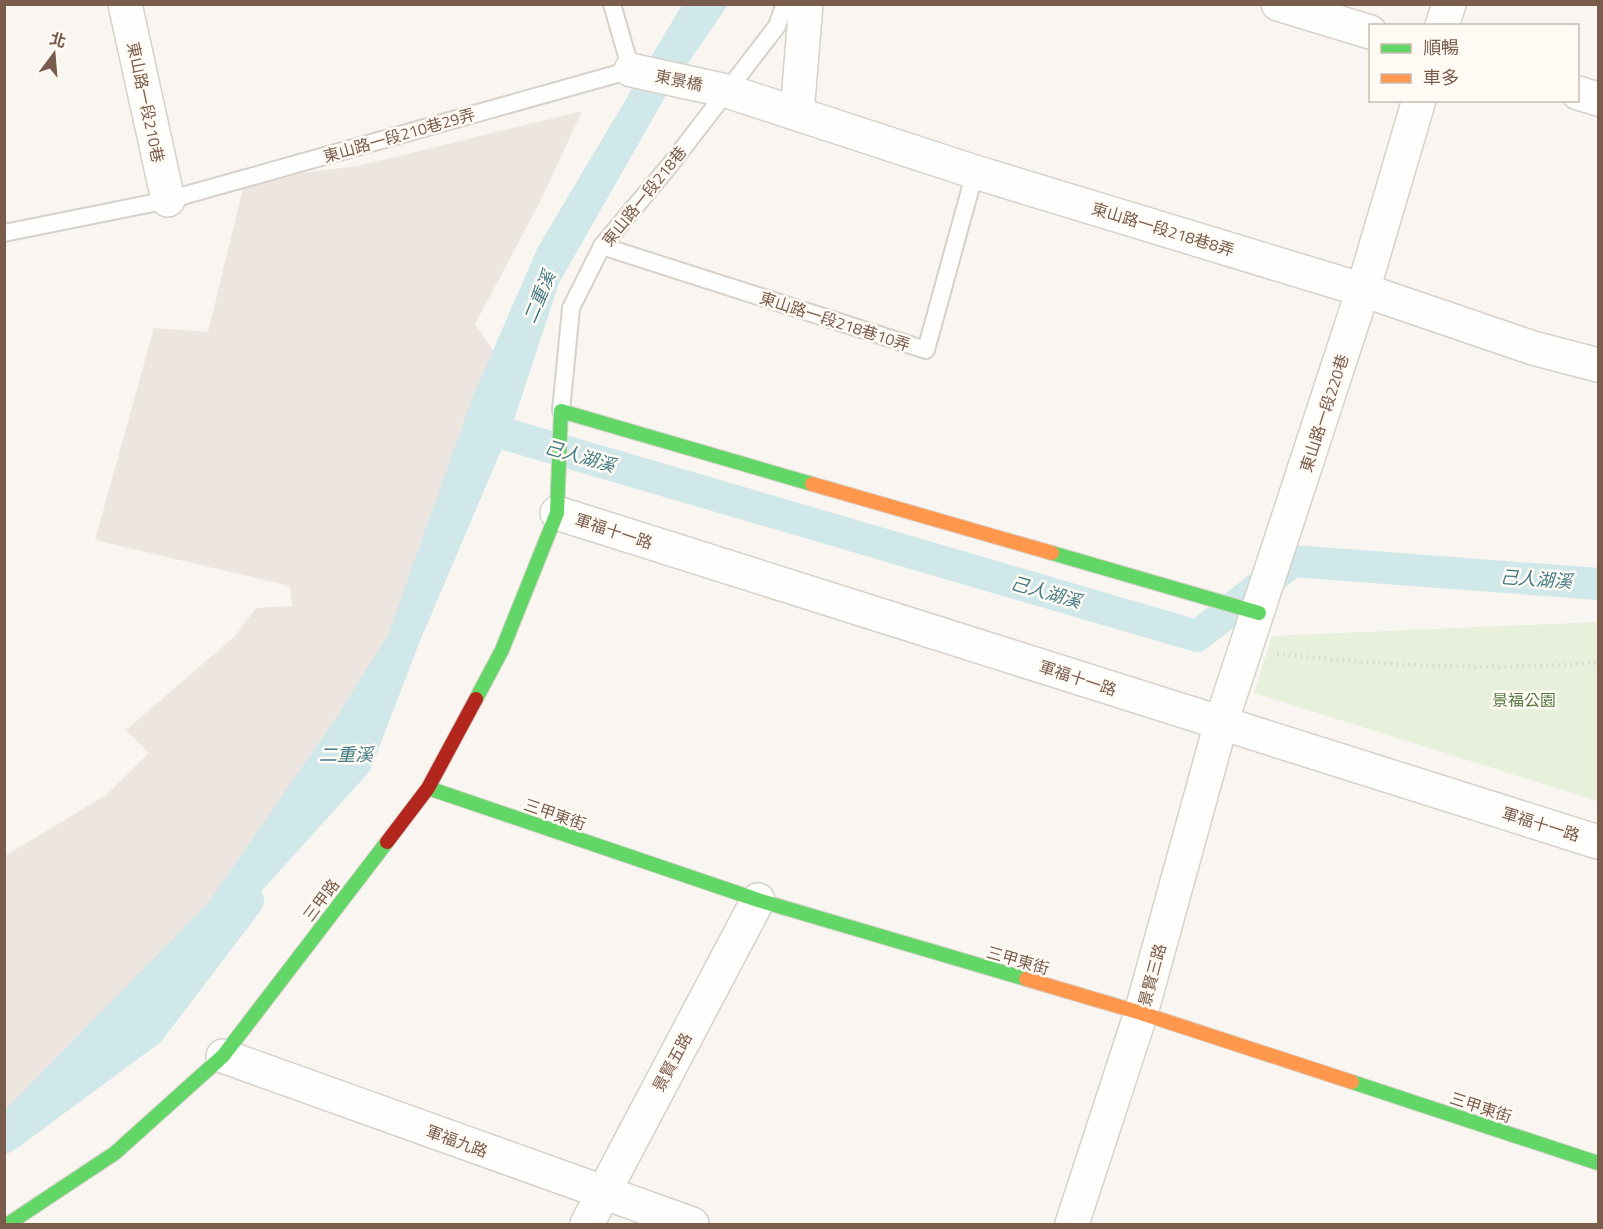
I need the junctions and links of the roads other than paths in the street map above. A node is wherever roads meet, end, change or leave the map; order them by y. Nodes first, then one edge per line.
1 (124, 4) edge
2 (612, 4) edge
3 (785, 4) edge
4 (806, 4) edge
5 (1278, 4) edge
6 (1449, 4) edge
7 (1443, 24) edge
8 (1369, 31) edge
9 (631, 70) junction
10 (727, 91) junction
11 (1579, 93) edge
12 (1599, 99) edge
13 (1418, 102) edge
14 (797, 113) junction
15 (975, 172) junction
16 (168, 200) junction
17 (4, 233) edge
18 (602, 246) junction
19 (1363, 290) junction
20 (1599, 365) edge
21 (561, 411) junction
22 (557, 513) junction
23 (1259, 614) junction
24 (1221, 723) junction
25 (428, 788) junction
26 (1599, 842) edge
27 (758, 900) junction
28 (1141, 1013) junction
29 (223, 1056) junction
30 (1599, 1163) edge
31 (602, 1193) junction
32 (8, 1224) edge
33 (587, 1224) edge
34 (692, 1224) edge
35 (1072, 1224) edge

1 - 16 street, 東山路一段210巷
2 - 9 lane
3 - 10 lane, 東山路一段218巷
4 - 14 street
5 - 8 street
6 - 7 street
9 - 10 street, 東景橋
9 - 16 lane, 東山路一段210巷29弄
10 - 14 street, 東山路一段218巷8弄
10 - 18 lane, 東山路一段218巷
11 - 12 street
13 - 19 street, 東山路一段220巷
14 - 15 street, 東山路一段218巷8弄
15 - 18 lane, 東山路一段218巷10弄
15 - 19 street, 東山路一段218巷8弄
16 - 17 lane, 東山路一段210巷29弄
18 - 21 lane, 東山路一段218巷
19 - 20 street, 東山路一段218巷8弄
19 - 23 street, 東山路一段220巷
21 - 22 street, 三甲路
21 - 23 street
22 - 24 street, 軍福十一路
22 - 25 street, 三甲路
23 - 24 street, 東山路一段220巷
24 - 26 street, 軍福十一路
24 - 28 street, 景賢三路
25 - 27 street, 三甲東街
25 - 29 street, 三甲路
27 - 28 street, 三甲東街
27 - 31 street, 景賢五路
28 - 30 street, 三甲東街
28 - 35 street, 景賢三路
29 - 31 street, 軍福九路
29 - 32 street, 三甲路
31 - 33 street, 景賢五路
31 - 34 street, 軍福九路

